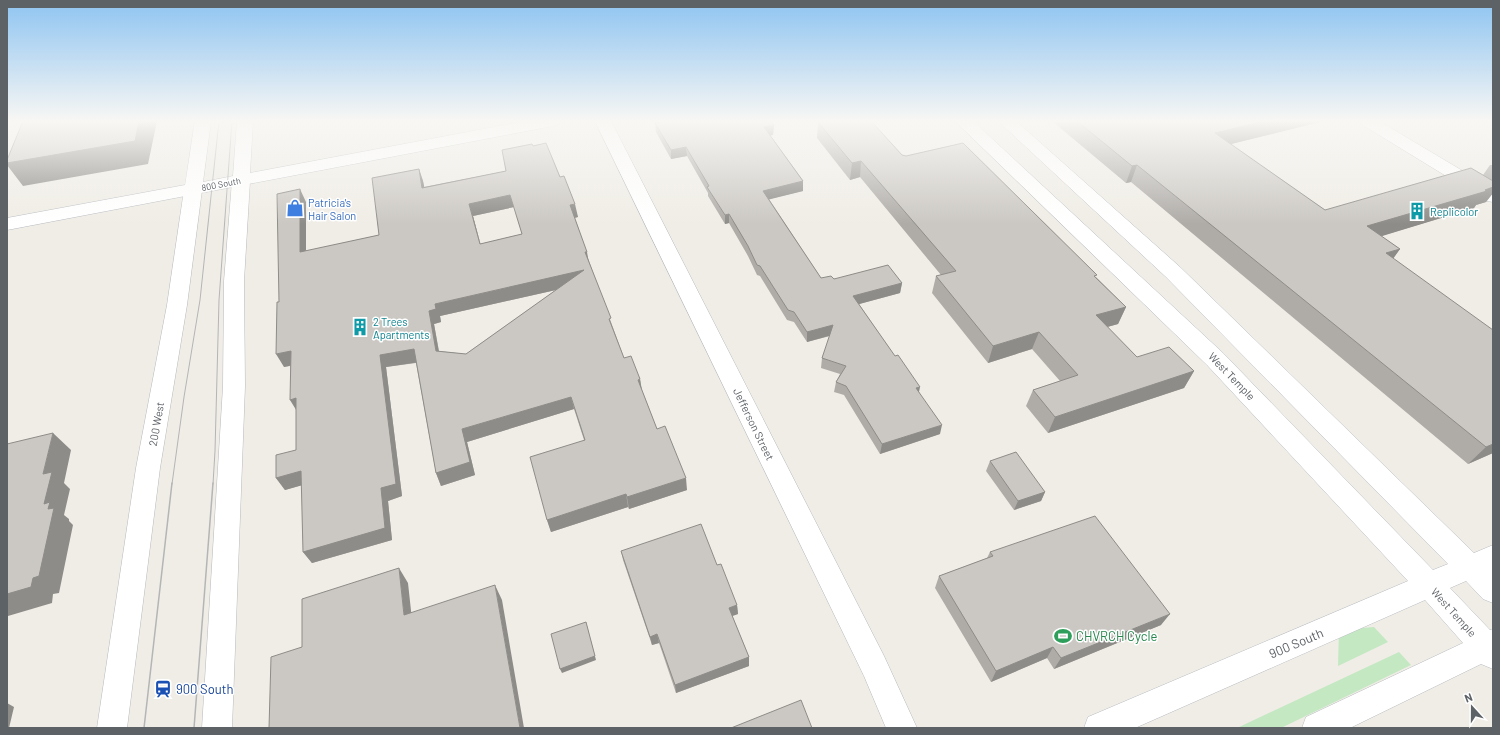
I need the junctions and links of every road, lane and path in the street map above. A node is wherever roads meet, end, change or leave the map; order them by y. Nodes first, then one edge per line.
1 (198, 155) edge
2 (243, 155) edge
3 (375, 155) edge
4 (620, 155) edge
5 (999, 155) edge
6 (1044, 155) edge
7 (1424, 155) edge
8 (241, 181) junction
9 (193, 190) junction
10 (1493, 197) edge
11 (7, 224) edge
12 (1485, 565) edge
13 (1429, 585) junction
14 (1493, 590) edge
15 (1490, 648) edge
16 (112, 728) edge
17 (217, 728) edge
18 (902, 728) edge
19 (1099, 728) edge
20 (1316, 728) edge

1 - 9 street, 200 West
2 - 8 street
3 - 8 street, 800 South
4 - 18 street, Jefferson Street
5 - 13 street, West Temple
6 - 12 street
7 - 10 street
8 - 9 street, 800 South
8 - 17 street
9 - 11 street, 800 South
9 - 16 street, 200 West
12 - 13 street, 900 South
12 - 14 street
13 - 15 street, West Temple
13 - 19 street, 900 South
15 - 20 street

